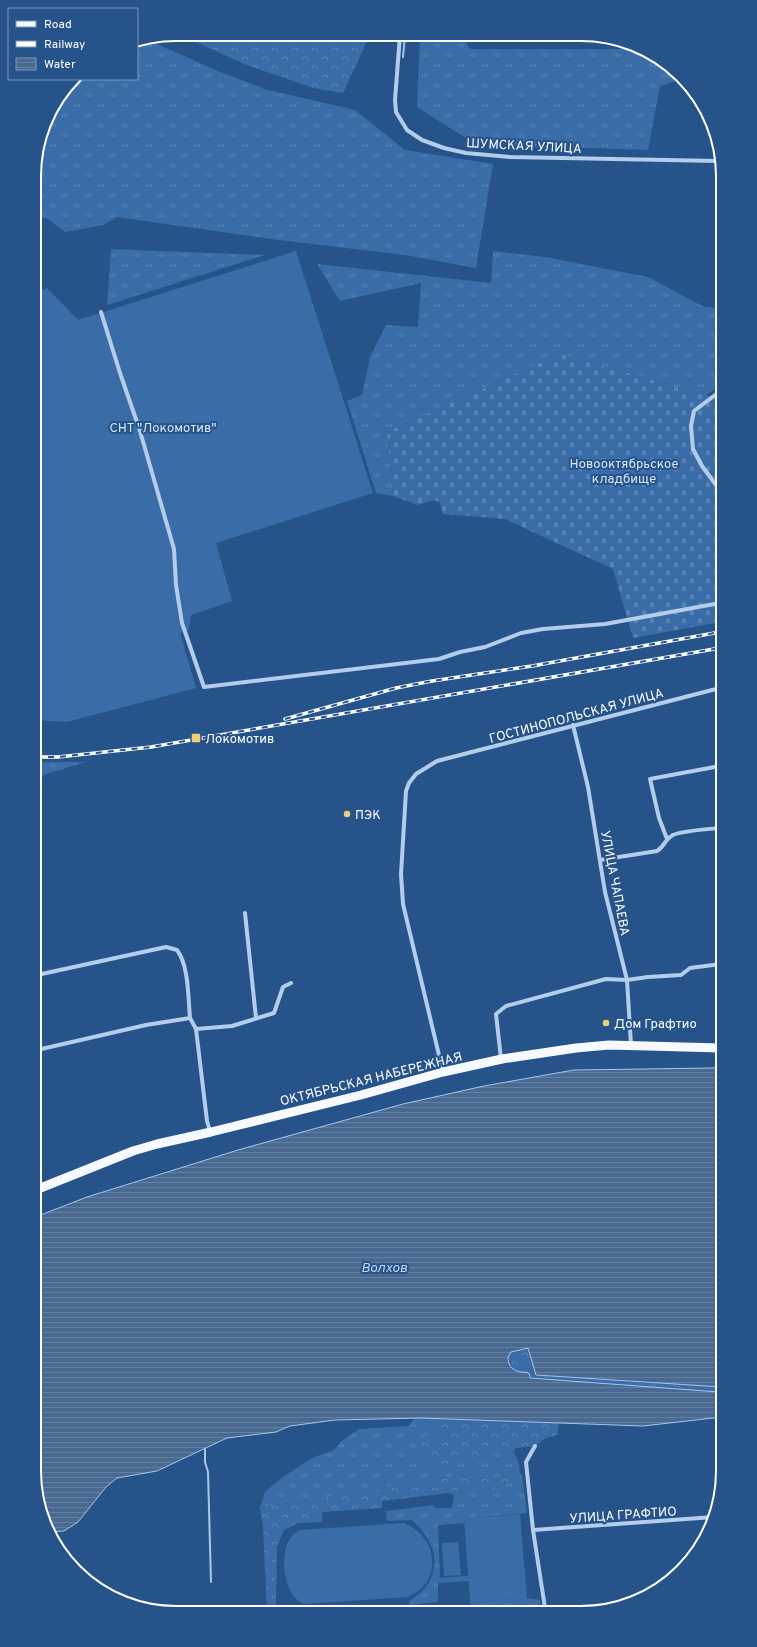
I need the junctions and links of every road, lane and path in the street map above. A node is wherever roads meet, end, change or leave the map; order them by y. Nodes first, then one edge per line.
1 (400, 41) edge
2 (715, 161) edge
3 (101, 312) dead end
4 (716, 394) edge
5 (716, 485) edge
6 (716, 604) edge
7 (716, 689) edge
8 (573, 725) junction
9 (716, 767) edge
10 (716, 829) edge
11 (667, 839) junction
12 (600, 860) junction
13 (245, 913) dead end
14 (716, 965) edge
15 (41, 974) edge
16 (627, 980) junction
17 (291, 983) dead end
18 (190, 1018) junction
19 (256, 1018) junction
20 (196, 1029) junction
21 (631, 1045) junction
22 (716, 1048) edge
23 (41, 1049) edge
24 (502, 1059) junction
25 (443, 1072) junction
26 (211, 1132) junction
27 (41, 1188) edge
28 (535, 1446) dead end
29 (707, 1518) edge
30 (534, 1530) junction
31 (545, 1606) edge

1 - 2 street, ШУМСКАЯ УЛИЦА
3 - 6 street
4 - 5 street
7 - 8 street, ГОСТИНОПОЛЬСКАЯ УЛИЦА
8 - 12 street, УЛИЦА ЧАПАЕВА
8 - 25 street, ГОСТИНОПОЛЬСКАЯ УЛИЦА
9 - 11 street
10 - 11 street
11 - 12 street
12 - 16 street, УЛИЦА ЧАПАЕВА
13 - 19 street
14 - 16 street
15 - 18 street
16 - 21 street, УЛИЦА ЧАПАЕВА
16 - 24 street
17 - 19 street
18 - 20 street
18 - 23 street
19 - 20 street
20 - 26 street
21 - 22 main road, ОКТЯБРЬСКАЯ НАБЕРЕЖНАЯ
21 - 24 main road, ОКТЯБРЬСКАЯ НАБЕРЕЖНАЯ
24 - 25 main road, ОКТЯБРЬСКАЯ НАБЕРЕЖНАЯ
25 - 26 main road, ОКТЯБРЬСКАЯ НАБЕРЕЖНАЯ
26 - 27 main road, ОКТЯБРЬСКАЯ НАБЕРЕЖНАЯ
28 - 30 street
29 - 30 street, УЛИЦА ГРАФТИО
30 - 31 street

